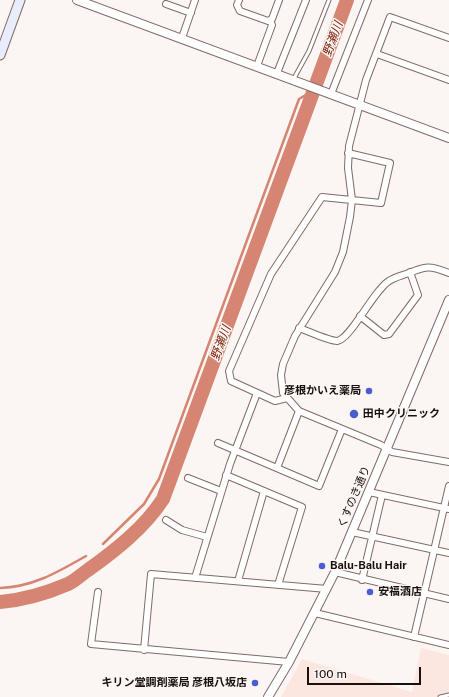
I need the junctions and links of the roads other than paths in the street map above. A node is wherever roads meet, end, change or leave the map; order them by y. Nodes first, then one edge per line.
1 (20, 0) edge
2 (77, 0) edge
3 (195, 0) edge
4 (239, 0) edge
5 (279, 0) edge
6 (306, 0) edge
7 (330, 0) edge
8 (368, 0) edge
9 (166, 4) dead end
10 (191, 13) junction
11 (270, 20) junction
12 (182, 38) junction
13 (449, 38) edge
14 (377, 54) junction
15 (0, 55) edge
16 (257, 66) junction
17 (277, 73) junction
18 (294, 80) junction
19 (449, 80) edge
20 (327, 93) junction
21 (359, 105) junction
22 (449, 138) edge
23 (348, 153) junction
24 (352, 200) junction
25 (410, 272) junction
26 (449, 273) edge
27 (449, 300) edge
28 (360, 316) junction
29 (299, 328) junction
30 (257, 393) junction
31 (286, 398) junction
32 (299, 411) junction
33 (342, 429) junction
34 (218, 443) dead end
35 (386, 449) junction
36 (235, 450) junction
37 (449, 462) edge
38 (277, 468) junction
39 (226, 475) junction
40 (188, 478) dead end
41 (449, 486) edge
42 (221, 491) junction
43 (264, 491) junction
44 (369, 492) junction
45 (382, 494) junction
46 (446, 508) edge
47 (166, 520) dead end
48 (352, 532) junction
49 (207, 537) junction
50 (371, 537) junction
51 (434, 550) junction
52 (449, 553) edge
53 (334, 572) junction
54 (195, 578) junction
55 (362, 580) junction
56 (238, 581) junction
57 (278, 585) junction
58 (327, 589) junction
59 (98, 592) dead end
60 (424, 593) junction
61 (449, 599) edge
62 (315, 613) junction
63 (414, 637) junction
64 (449, 645) edge
65 (144, 650) junction
66 (289, 662) junction
67 (449, 695) edge
68 (268, 697) edge
69 (440, 697) edge

1 - 15 main road
2 - 12 street
3 - 10 street
4 - 11 street
5 - 11 street
6 - 17 street
7 - 18 lane
8 - 20 street
9 - 10 street
10 - 12 street
11 - 16 street
12 - 16 street
13 - 14 street
14 - 19 street
14 - 21 street
16 - 17 street
17 - 18 street
18 - 20 street
20 - 21 street
21 - 22 street
21 - 23 street
23 - 24 street
23 - 24 street
24 - 29 street
24 - 30 street
25 - 26 street
25 - 28 street
25 - 28 street
27 - 35 street, くすのき通り
28 - 29 street
29 - 31 street
30 - 31 street
30 - 36 street
31 - 32 street
32 - 33 street
32 - 38 street
33 - 35 street
33 - 38 street
34 - 36 street
35 - 37 street
35 - 44 street, くすのき通り
36 - 38 street
36 - 39 street
39 - 42 street
39 - 43 street
40 - 42 street
41 - 46 street
42 - 49 street
43 - 56 street
43 - 57 street
44 - 45 street
44 - 48 street, くすのき通り
45 - 46 street
45 - 50 street
46 - 51 street
47 - 49 street
48 - 50 street
48 - 53 street, くすのき通り
49 - 54 street
50 - 51 street
50 - 55 street
51 - 52 street
51 - 60 street
53 - 55 street
53 - 58 street, くすのき通り
54 - 56 street
54 - 65 street
55 - 60 street
56 - 57 street
57 - 58 street
58 - 62 street, くすのき通り
59 - 65 street
60 - 61 street
60 - 63 street
62 - 63 street
62 - 66 street, くすのき通り
63 - 64 street
65 - 66 street
66 - 68 street, くすのき通り
67 - 69 lane

